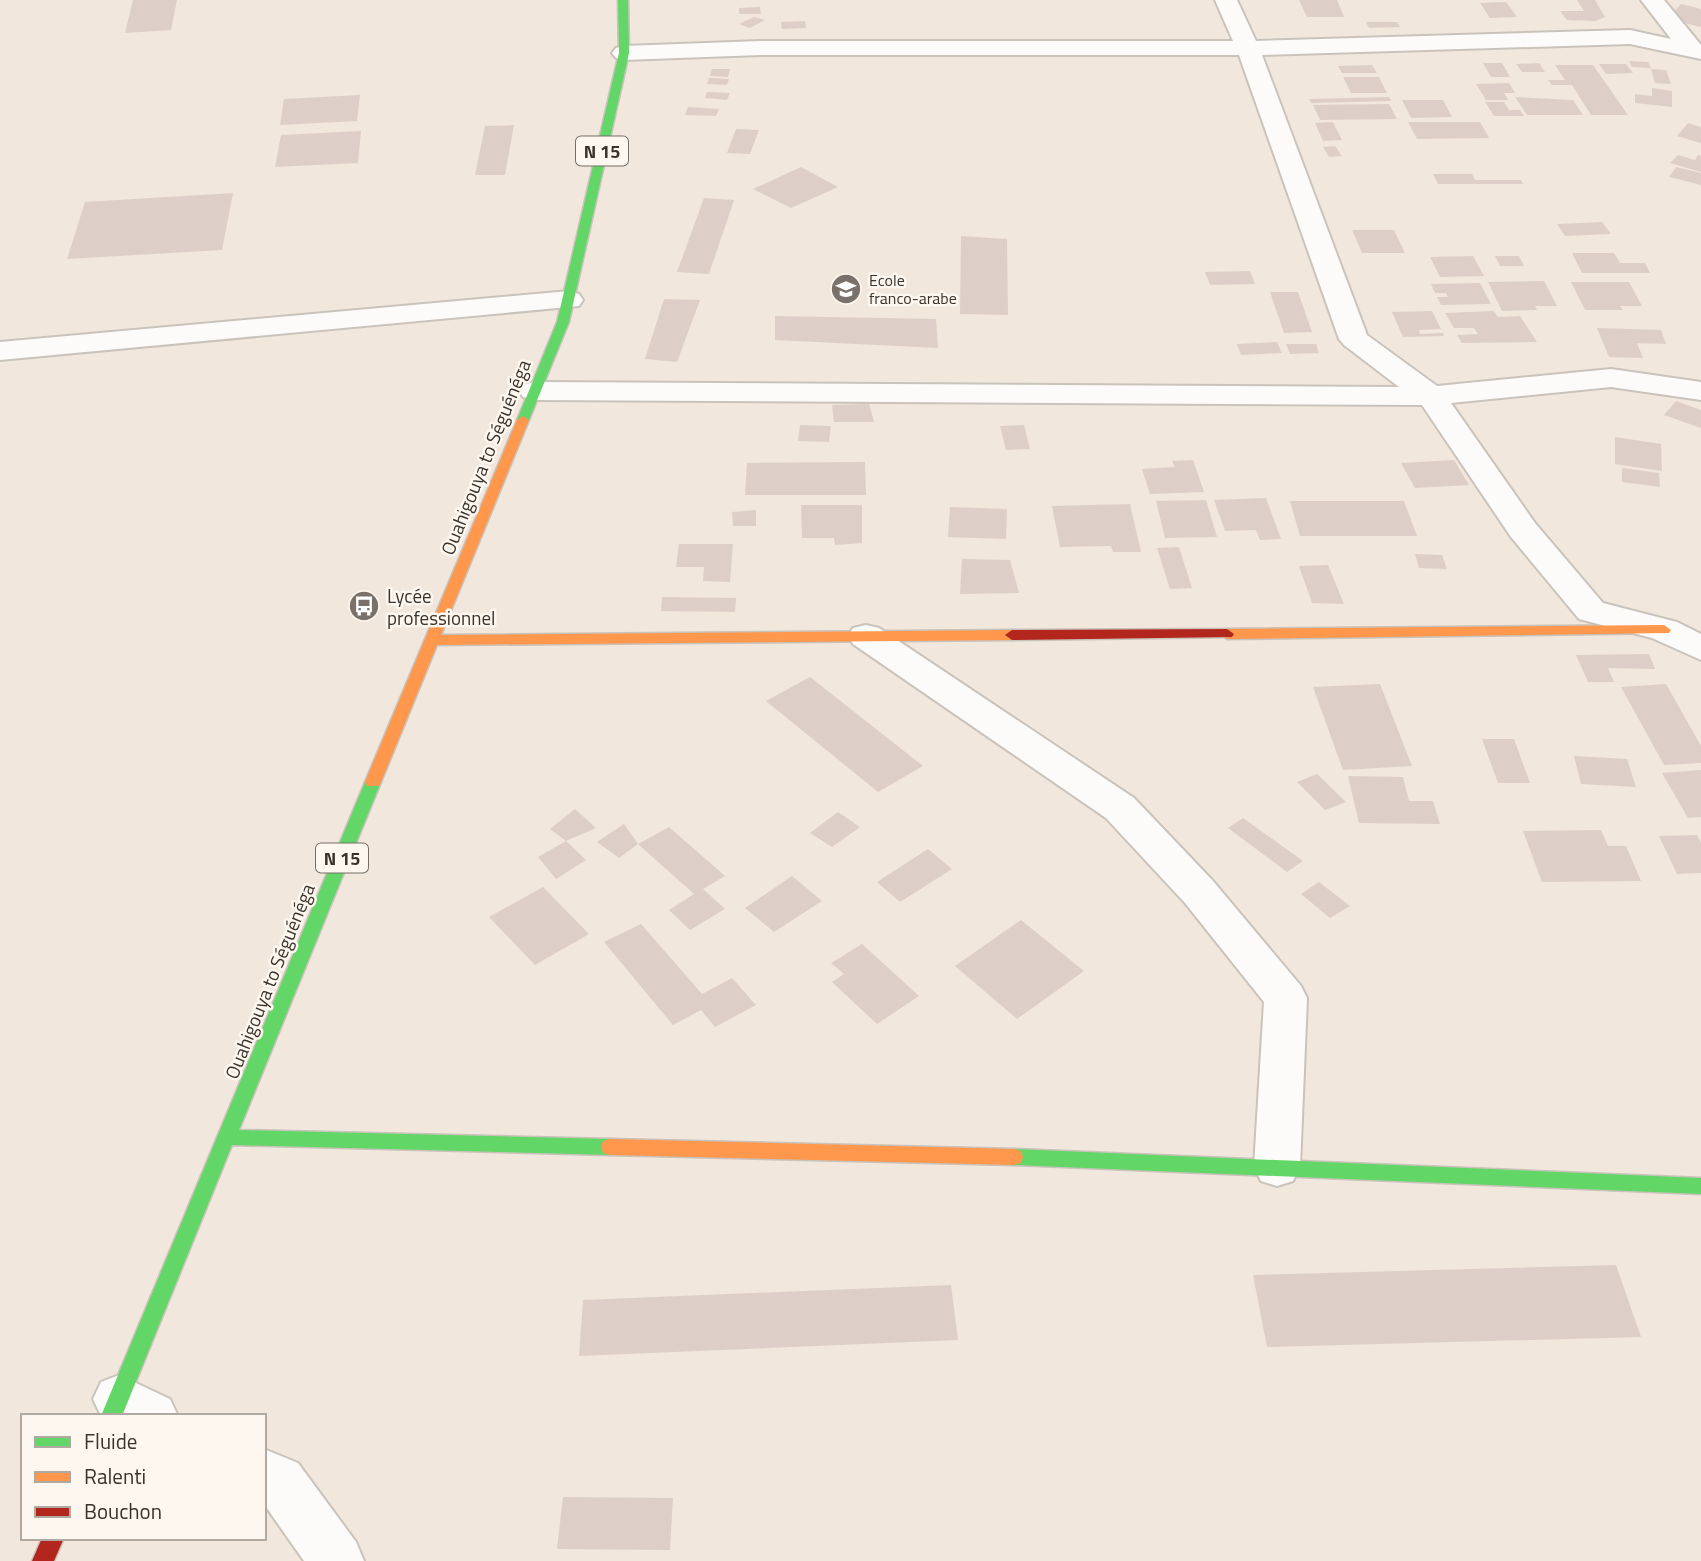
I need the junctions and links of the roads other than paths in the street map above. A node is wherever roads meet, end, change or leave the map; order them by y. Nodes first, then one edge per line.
1 (623, 0) edge
2 (1226, 0) edge
3 (1652, 0) edge
4 (1248, 48) junction
5 (1697, 51) edge
6 (624, 53) junction
7 (569, 300) junction
8 (0, 351) edge
9 (534, 391) junction
10 (1701, 391) edge
11 (1431, 396) junction
12 (1664, 630) junction
13 (866, 636) junction
14 (432, 640) junction
15 (1701, 648) edge
16 (227, 1137) junction
17 (1277, 1167) junction
18 (1701, 1186) edge
19 (127, 1410) edge
20 (266, 1475) edge
21 (52, 1540) edge
22 (43, 1561) edge
23 (337, 1561) edge

1 - 6 main road, Ouahigouya to Séguénéga / N 15
2 - 4 street
3 - 5 street
4 - 5 street
4 - 6 street
4 - 11 street
6 - 7 main road, Ouahigouya to Séguénéga / N 15
7 - 8 street
7 - 9 main road, Ouahigouya to Séguénéga / N 15
9 - 11 street
9 - 14 main road, Ouahigouya to Séguénéga / N 15
10 - 11 street
11 - 12 street
12 - 13 main road
12 - 15 street
13 - 14 main road
13 - 17 street
14 - 16 main road, Ouahigouya to Séguénéga / N 15
16 - 17 main road
16 - 19 main road, Ouahigouya to Séguénéga / N 15
17 - 18 main road
20 - 23 street
21 - 22 main road

